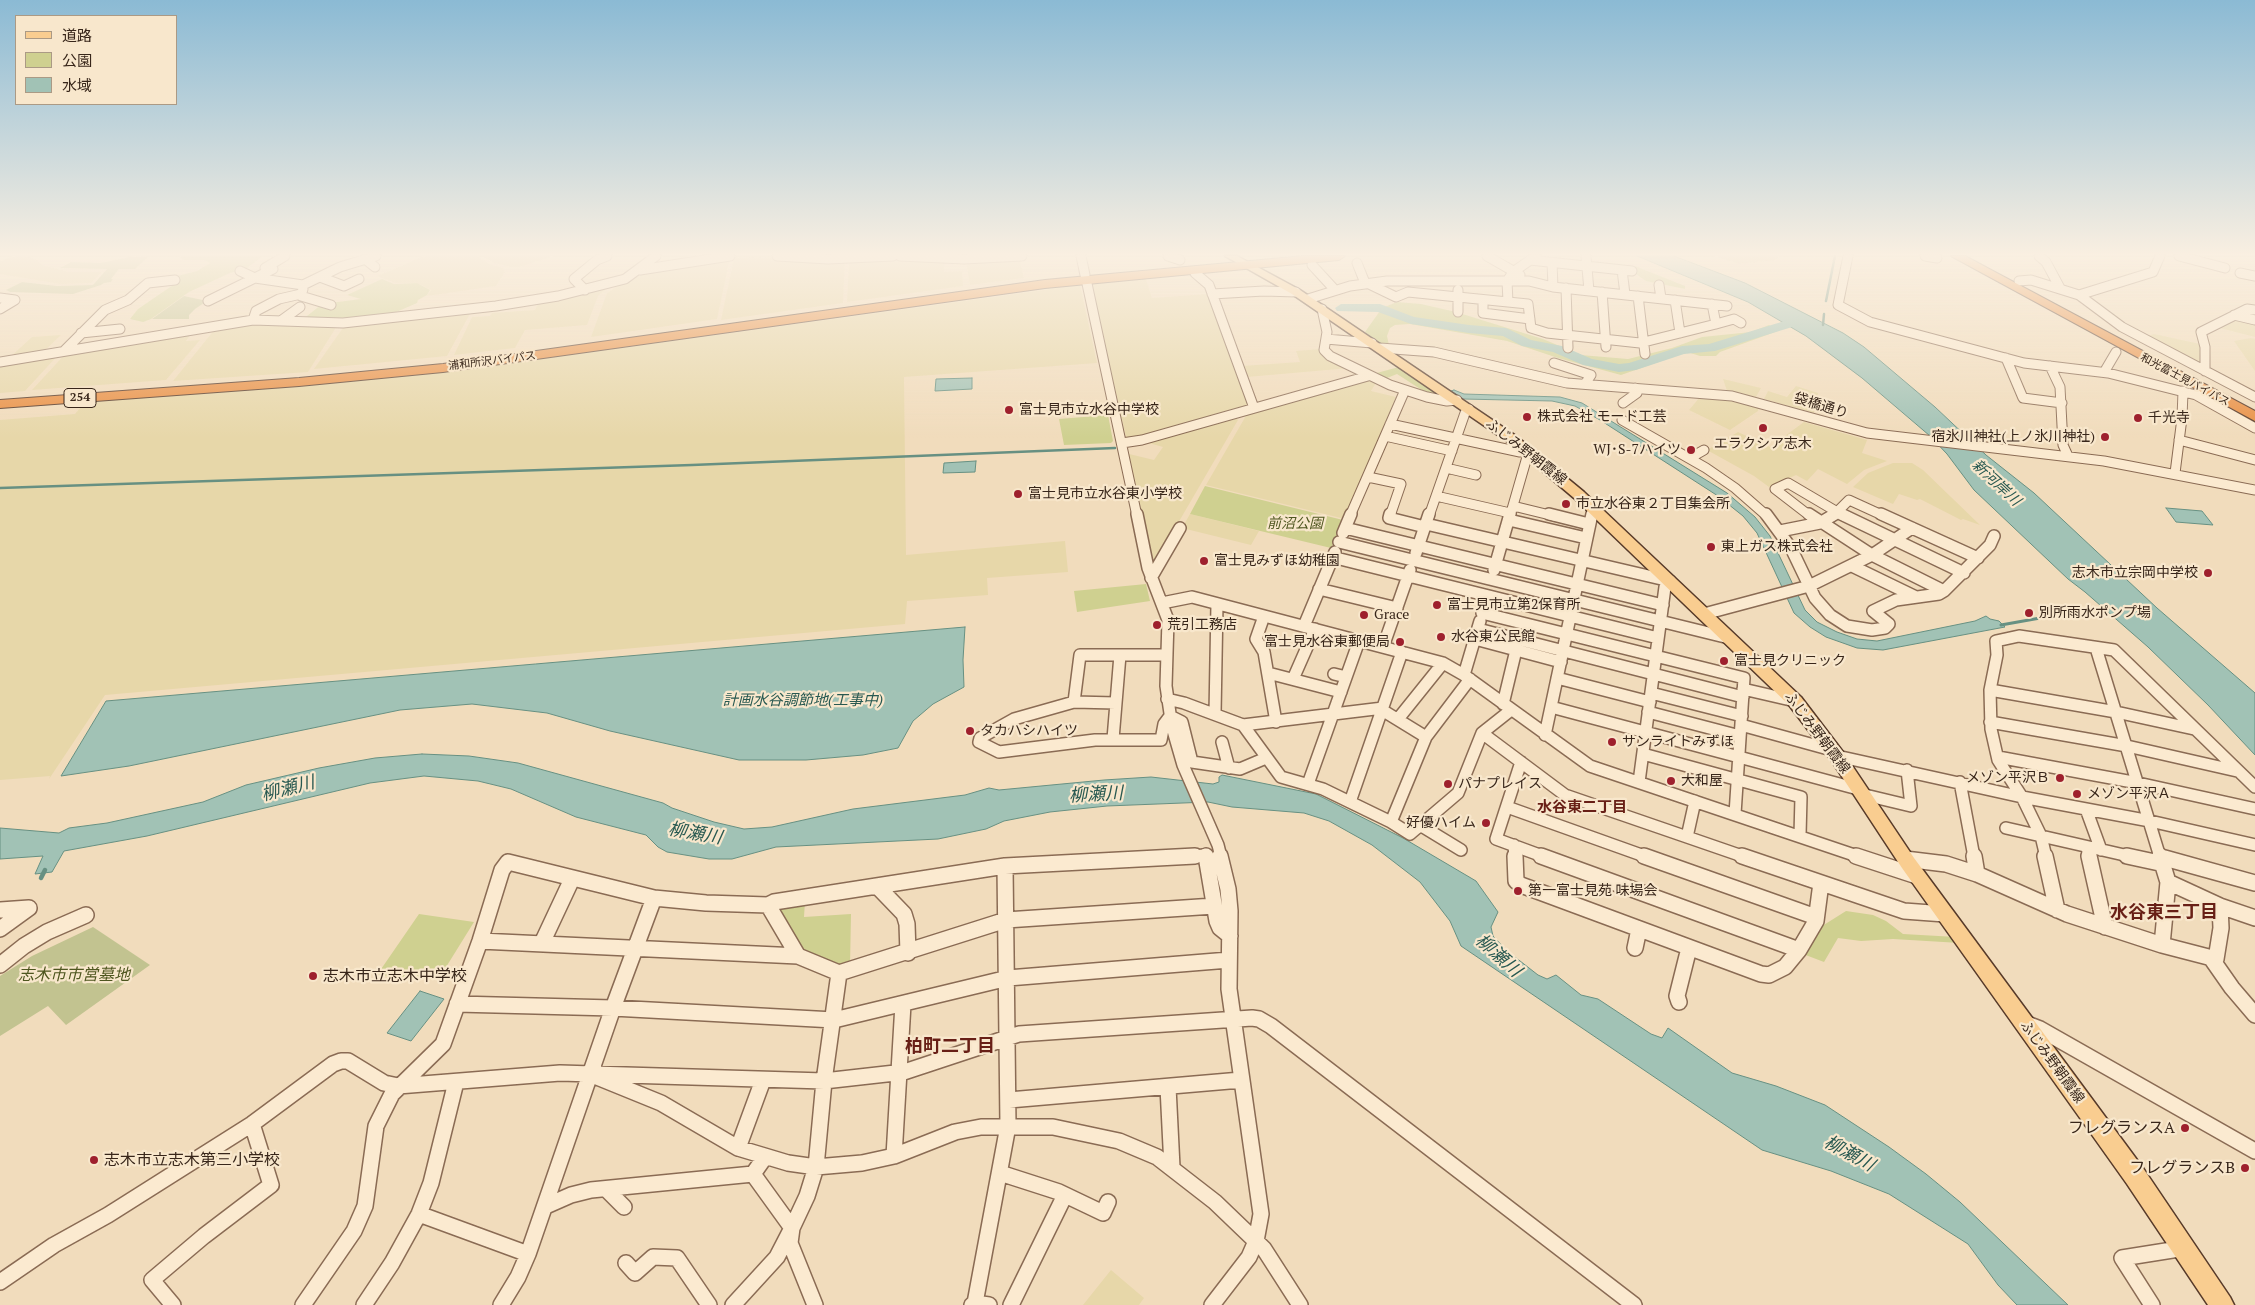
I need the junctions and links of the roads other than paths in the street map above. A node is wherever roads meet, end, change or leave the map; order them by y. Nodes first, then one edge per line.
1 (97, 317) edge
2 (254, 317) edge
3 (286, 317) edge
4 (398, 317) edge
5 (785, 317) edge
6 (804, 317) edge
7 (1094, 317) edge
8 (1220, 317) edge
9 (1323, 317) edge
10 (1334, 317) edge
11 (1504, 317) edge
12 (1529, 317) edge
13 (1567, 317) edge
14 (1604, 317) edge
15 (1641, 317) edge
16 (1678, 317) edge
17 (1715, 317) edge
18 (1860, 317) edge
19 (2059, 317) edge
20 (2065, 317) edge
21 (2081, 317) edge
22 (2086, 317) edge
23 (2108, 317) edge
24 (2230, 317) edge
25 (2242, 317) edge
26 (253, 320) junction
27 (282, 320) junction
28 (2255, 320) edge
29 (1530, 323) junction
30 (1741, 323) dead end
31 (1716, 324) junction
32 (120, 329) dead end
33 (81, 333) junction
34 (1680, 333) junction
35 (1568, 334) junction
36 (1326, 339) junction
37 (1606, 343) junction
38 (1644, 343) junction
39 (1376, 345) junction
40 (1568, 348) dead end
41 (2140, 349) junction
42 (64, 351) junction
43 (2116, 352) dead end
44 (1645, 354) dead end
45 (2006, 358) junction
46 (0, 362) edge
47 (1554, 363) dead end
48 (2050, 366) junction
49 (2205, 370) junction
50 (2108, 372) junction
51 (1368, 376) junction
52 (1585, 384) junction
53 (2185, 385) junction
54 (1635, 388) junction
55 (1405, 390) junction
56 (2201, 393) junction
57 (2255, 397) edge
58 (0, 398) edge
59 (1623, 403) dead end
60 (2062, 403) junction
61 (0, 404) edge
62 (1463, 404) junction
63 (1254, 408) junction
64 (2255, 409) edge
65 (2255, 417) edge
66 (1622, 420) dead end
67 (1390, 424) junction
68 (2255, 428) edge
69 (1385, 436) junction
70 (1456, 438) junction
71 (2179, 440) junction
72 (1123, 446) junction
73 (1452, 450) junction
74 (1704, 450) dead end
75 (1529, 453) junction
76 (2068, 456) junction
77 (1690, 458) junction
78 (2255, 460) edge
79 (1446, 468) junction
80 (2175, 473) junction
81 (1476, 474) dead end
82 (1368, 476) junction
83 (2255, 490) edge
84 (1436, 496) junction
85 (1511, 513) junction
86 (1838, 513) junction
87 (1593, 517) junction
88 (1820, 523) junction
89 (1426, 526) junction
90 (1180, 528) dead end
91 (1345, 528) junction
92 (1912, 528) junction
93 (1780, 531) junction
94 (1994, 536) dead end
95 (1586, 538) junction
96 (1896, 539) junction
97 (1339, 542) junction
98 (1502, 542) junction
99 (1419, 546) junction
100 (1872, 555) junction
101 (1332, 557) junction
102 (1978, 558) junction
103 (1413, 561) junction
104 (1582, 561) junction
105 (1496, 564) junction
106 (1852, 566) junction
107 (1964, 573) junction
108 (1408, 576) junction
109 (1151, 578) junction
110 (1492, 580) junction
111 (1670, 581) junction
112 (1577, 584) junction
113 (1805, 587) junction
114 (1319, 589) junction
115 (1944, 591) junction
116 (1487, 596) junction
117 (1916, 597) junction
118 (1574, 600) junction
119 (1162, 603) junction
120 (1218, 604) junction
121 (1663, 605) junction
122 (1397, 608) junction
123 (1482, 613) junction
124 (1704, 614) junction
125 (1264, 616) junction
126 (1571, 616) junction
127 (1661, 621) junction
128 (1309, 628) junction
129 (1476, 634) junction
130 (1567, 634) junction
131 (1658, 638) junction
132 (1729, 638) junction
133 (1359, 640) junction
134 (1383, 647) junction
135 (2096, 648) junction
136 (1516, 650) junction
137 (1402, 652) junction
138 (1120, 655) junction
139 (1167, 655) junction
140 (1562, 656) junction
141 (1656, 656) junction
142 (1443, 663) junction
143 (1268, 672) junction
144 (1334, 674) dead end
145 (1654, 674) junction
146 (1346, 677) junction
147 (1467, 677) junction
148 (1557, 678) junction
149 (1294, 679) junction
150 (1990, 690) junction
151 (1341, 692) junction
152 (1743, 693) junction
153 (1167, 699) junction
154 (1795, 701) junction
155 (1074, 702) junction
156 (1650, 702) junction
157 (1116, 703) junction
158 (1507, 707) junction
159 (1551, 707) junction
160 (1383, 709) junction
161 (2116, 712) junction
162 (1214, 714) junction
163 (1333, 714) junction
164 (1398, 719) junction
165 (1171, 722) junction
166 (1276, 722) junction
167 (1990, 722) junction
168 (1242, 725) junction
169 (1741, 726) junction
170 (2195, 729) junction
171 (1646, 732) junction
172 (1482, 733) junction
173 (1545, 735) junction
174 (1426, 737) junction
175 (1113, 739) junction
176 (1222, 742) dead end
177 (2127, 746) junction
178 (1835, 753) junction
179 (1643, 754) junction
180 (1739, 757) junction
181 (1998, 757) junction
182 (1266, 758) junction
183 (1521, 762) junction
184 (1229, 768) junction
185 (1906, 770) junction
186 (2239, 772) junction
187 (1737, 780) junction
188 (1639, 782) junction
189 (1960, 782) junction
190 (2138, 783) junction
191 (1308, 784) junction
192 (2255, 786) edge
193 (1859, 792) junction
194 (2022, 797) junction
195 (1694, 801) junction
196 (1350, 802) junction
197 (1507, 807) junction
198 (2086, 809) junction
199 (2255, 809) edge
200 (1735, 814) junction
201 (2150, 821) junction
202 (1391, 822) junction
203 (1420, 825) junction
204 (2006, 828) dead end
205 (1687, 836) junction
206 (1800, 836) junction
207 (2041, 836) junction
208 (2255, 845) edge
209 (1514, 846) junction
210 (2094, 849) junction
211 (1461, 850) dead end
212 (1905, 859) junction
213 (2162, 861) junction
214 (1006, 866) junction
215 (1978, 874) junction
216 (1917, 876) junction
217 (572, 879) junction
218 (2168, 882) junction
219 (1821, 883) junction
220 (2255, 883) edge
221 (877, 886) junction
222 (654, 898) junction
223 (768, 905) junction
224 (1214, 906) junction
225 (2220, 906) junction
226 (0, 910) edge
227 (2057, 910) junction
228 (1945, 914) junction
229 (86, 915) dead end
230 (1816, 917) junction
231 (2255, 918) edge
232 (1006, 920) junction
233 (2105, 927) junction
234 (0, 929) edge
235 (1639, 929) junction
236 (1230, 936) junction
237 (480, 941) junction
238 (542, 943) junction
239 (2162, 945) junction
240 (1635, 948) dead end
241 (1689, 948) junction
242 (636, 950) junction
243 (1800, 950) junction
244 (908, 953) junction
245 (798, 956) junction
246 (2211, 958) junction
247 (1228, 960) junction
248 (0, 965) edge
249 (839, 973) junction
250 (1008, 978) junction
251 (1679, 1002) dead end
252 (457, 1004) junction
253 (903, 1004) junction
254 (613, 1008) junction
255 (2255, 1015) edge
256 (1233, 1019) junction
257 (834, 1020) junction
258 (2024, 1023) junction
259 (1007, 1038) junction
260 (899, 1073) junction
261 (590, 1074) junction
262 (641, 1074) junction
263 (763, 1080) junction
264 (1241, 1080) junction
265 (824, 1081) junction
266 (456, 1082) junction
267 (398, 1086) junction
268 (1168, 1087) junction
269 (633, 1090) junction
270 (1010, 1100) junction
271 (252, 1124) junction
272 (1008, 1126) junction
273 (738, 1148) junction
274 (2255, 1151) edge
275 (894, 1156) junction
276 (765, 1157) junction
277 (816, 1167) junction
278 (1172, 1167) junction
279 (1000, 1173) junction
280 (752, 1174) junction
281 (606, 1189) junction
282 (1065, 1195) junction
283 (1108, 1202) dead end
284 (546, 1206) junction
285 (624, 1207) dead end
286 (419, 1214) junction
287 (792, 1228) junction
288 (1256, 1240) junction
289 (2185, 1248) junction
290 (528, 1254) junction
291 (626, 1263) dead end
292 (0, 1282) edge
293 (979, 1304) edge
294 (173, 1305) edge
295 (303, 1305) edge
296 (364, 1305) edge
297 (501, 1305) edge
298 (709, 1305) edge
299 (733, 1305) edge
300 (815, 1305) edge
301 (1011, 1305) edge
302 (1212, 1305) edge
303 (1300, 1305) edge
304 (1634, 1305) edge
305 (2152, 1305) edge
306 (2222, 1305) edge

1 - 33 street
2 - 26 street
3 - 27 street
4 - 27 street
5 - 58 highway, 浦和所沢バイパス / 254
6 - 61 highway, 浦和所沢バイパス / 254
7 - 72 street
8 - 63 street
9 - 36 street
10 - 39 main road, ふじみ野朝霞線
11 - 29 street
12 - 29 street
13 - 35 street
14 - 37 street
15 - 38 street
16 - 34 street
17 - 31 street
18 - 45 street
19 - 53 highway
20 - 53 highway, 和光富士見バイパス
21 - 41 highway, 和光富士見バイパス
22 - 41 highway
23 - 49 street
24 - 49 street
25 - 28 street
26 - 27 street
26 - 42 street
29 - 35 street
30 - 31 street
31 - 34 street
32 - 33 street
33 - 42 street
34 - 38 street
35 - 37 street
35 - 40 street
36 - 39 street, 袋橋通り
36 - 51 street
37 - 38 street
38 - 44 street
39 - 52 street, 袋橋通り
39 - 62 main road, ふじみ野朝霞線
41 - 64 highway, 和光富士見バイパス
42 - 46 street
43 - 50 street
45 - 48 street
45 - 60 street
47 - 52 street
48 - 50 street
48 - 60 street
49 - 57 street
50 - 53 street
51 - 55 street
51 - 63 street
52 - 54 street, 袋橋通り
53 - 56 highway, 和光富士見バイパス
53 - 71 street
54 - 59 street
54 - 76 street, 袋橋通り
55 - 62 street
55 - 67 street
56 - 65 highway, 和光富士見バイパス
56 - 68 street
60 - 76 street
62 - 70 street
62 - 75 main road, ふじみ野朝霞線
63 - 72 street
66 - 77 street
67 - 69 street
67 - 70 street
69 - 73 street
69 - 82 street
70 - 73 street
70 - 75 street
71 - 78 street
71 - 80 street
72 - 109 street
73 - 79 street
74 - 77 street
75 - 85 street
75 - 87 main road, ふじみ野朝霞線
76 - 80 street, 袋橋通り
77 - 93 street
79 - 81 street
79 - 84 street
80 - 83 street, 袋橋通り
82 - 89 street
82 - 91 street
84 - 85 street
84 - 89 street
85 - 87 street
85 - 95 street
85 - 98 street
86 - 88 street
86 - 88 street
86 - 92 street
86 - 96 street
87 - 95 street
87 - 111 main road, ふじみ野朝霞線
88 - 93 street
88 - 100 street
89 - 98 street
89 - 99 street
90 - 109 street
91 - 97 street
91 - 99 street
92 - 96 street
92 - 102 street
93 - 113 street
94 - 102 street
95 - 104 street
96 - 100 street
96 - 107 street
97 - 101 street
97 - 103 street
98 - 104 street
98 - 105 street
99 - 103 street
99 - 105 street
100 - 106 street
100 - 115 street
101 - 108 street
101 - 114 street
102 - 107 street
103 - 108 street
103 - 110 street
104 - 111 street
104 - 112 street
105 - 110 street
105 - 112 street
106 - 113 street
106 - 117 street
107 - 115 street
108 - 116 street
108 - 122 street
109 - 119 street
110 - 116 street
110 - 118 street
111 - 121 street
111 - 124 main road, ふじみ野朝霞線
112 - 118 street
112 - 121 street
113 - 117 street
113 - 124 street
114 - 122 street
114 - 128 street
115 - 117 street
116 - 123 street
116 - 126 street
118 - 126 street
118 - 127 street
119 - 120 street
119 - 139 street
120 - 125 street
120 - 162 street
121 - 127 street
122 - 134 street
123 - 129 street
123 - 130 street
124 - 132 main road, ふじみ野朝霞線
125 - 128 street
125 - 143 street
126 - 130 street
126 - 131 street
127 - 131 street
127 - 132 street
128 - 133 street
128 - 149 street
129 - 136 street
129 - 140 street
129 - 147 street
130 - 140 street
130 - 141 street
131 - 141 street
132 - 154 main road, ふじみ野朝霞線
133 - 134 street
133 - 146 street
134 - 137 street
135 - 150 street
135 - 161 street
135 - 170 street
136 - 140 street
136 - 158 street
137 - 142 street
137 - 160 street
138 - 139 street
138 - 155 street
138 - 157 street
139 - 153 street
140 - 145 street
140 - 148 street
141 - 145 street
141 - 152 street
142 - 147 street
142 - 164 street
143 - 149 street
143 - 166 street
144 - 146 street
145 - 152 street
145 - 156 street
146 - 151 street
147 - 158 street
147 - 174 street
148 - 156 street
148 - 159 street
149 - 151 street
150 - 161 street
150 - 167 street
151 - 163 street
152 - 154 street
152 - 169 street
153 - 162 street
153 - 165 street
154 - 178 main road, ふじみ野朝霞線
155 - 157 street
155 - 175 street
156 - 169 street
156 - 169 street
156 - 171 street
157 - 175 street
158 - 172 street
158 - 173 street
159 - 171 street
159 - 173 street
160 - 163 street
160 - 164 street
160 - 196 street
161 - 170 street
161 - 177 street
162 - 168 street
163 - 166 street
163 - 191 street
164 - 174 street
165 - 175 street
165 - 184 street
165 - 236 street
166 - 168 street
167 - 177 street
167 - 181 street
168 - 182 street
169 - 178 street
169 - 180 street
170 - 186 street
171 - 179 street
171 - 180 street
172 - 183 street
172 - 203 street
173 - 188 street
174 - 202 street
176 - 184 street
177 - 186 street
177 - 190 street
178 - 185 street
178 - 193 main road, ふじみ野朝霞線
179 - 187 street
179 - 188 street
180 - 187 street
180 - 193 street
181 - 190 street
181 - 194 street
182 - 184 street
182 - 191 street
183 - 197 street
183 - 205 street
185 - 189 street
185 - 193 street
186 - 192 street
187 - 200 street
187 - 206 street
188 - 195 street
189 - 194 street
189 - 215 street
190 - 199 street
190 - 201 street
191 - 196 street
193 - 212 main road, ふじみ野朝霞線
194 - 198 street
194 - 207 street
195 - 200 street
195 - 205 street
196 - 202 street
197 - 209 street
197 - 230 street
198 - 201 street
198 - 210 street
200 - 206 street
201 - 208 street
201 - 213 street
202 - 203 street
203 - 211 street
204 - 207 street
205 - 219 street
206 - 216 street
207 - 210 street
207 - 227 street
209 - 235 street
209 - 243 street
210 - 213 street
210 - 233 street
212 - 215 street
212 - 216 main road, ふじみ野朝霞線
213 - 218 street
213 - 220 street
214 - 221 street
214 - 224 street
214 - 232 street
215 - 227 street
216 - 228 main road, ふじみ野朝霞線
217 - 222 street
217 - 237 street
217 - 238 street
218 - 225 street
218 - 239 street
219 - 228 street
219 - 230 street
221 - 223 street
221 - 244 street
222 - 223 street
222 - 242 street
223 - 245 street
224 - 232 street
224 - 236 street
225 - 231 street
225 - 246 street
226 - 234 street
227 - 233 street
228 - 258 main road, ふじみ野朝霞線
229 - 248 street
230 - 243 street
232 - 244 street
232 - 250 street
233 - 239 street
235 - 240 street
235 - 241 street
236 - 247 street
237 - 238 street
237 - 252 street
238 - 242 street
239 - 246 street
241 - 243 street
241 - 251 street
242 - 245 street
242 - 254 street
244 - 249 street
245 - 249 street
246 - 255 street
247 - 250 street
247 - 256 street
249 - 257 street
250 - 253 street
250 - 259 street
252 - 254 street
252 - 267 street
253 - 257 street
253 - 260 street
254 - 257 street
254 - 261 street
256 - 259 street
256 - 264 street
256 - 304 street
257 - 265 street
258 - 274 street
258 - 289 main road, ふじみ野朝霞線
259 - 260 street
259 - 270 street
260 - 265 street
260 - 275 street
261 - 262 street
261 - 266 street
261 - 269 street
261 - 284 street
262 - 263 street
262 - 269 street
263 - 265 street
263 - 273 street
264 - 268 street
264 - 288 street
265 - 277 street
266 - 267 street
266 - 286 street
267 - 271 street
267 - 295 street
268 - 270 street
268 - 278 street
269 - 273 street
270 - 272 street
271 - 292 street
271 - 294 street
272 - 275 street
272 - 278 street
272 - 279 street
273 - 276 street
275 - 277 street
276 - 277 street
276 - 280 street
277 - 287 street
278 - 288 street
279 - 282 street
279 - 293 street
280 - 281 street
280 - 287 street
281 - 284 street
281 - 285 street
282 - 283 street
282 - 301 street
284 - 290 street
286 - 290 street
286 - 296 street
287 - 299 street
287 - 300 street
288 - 302 street
288 - 303 street
289 - 305 street
289 - 306 main road, ふじみ野朝霞線
290 - 297 street
291 - 298 street

